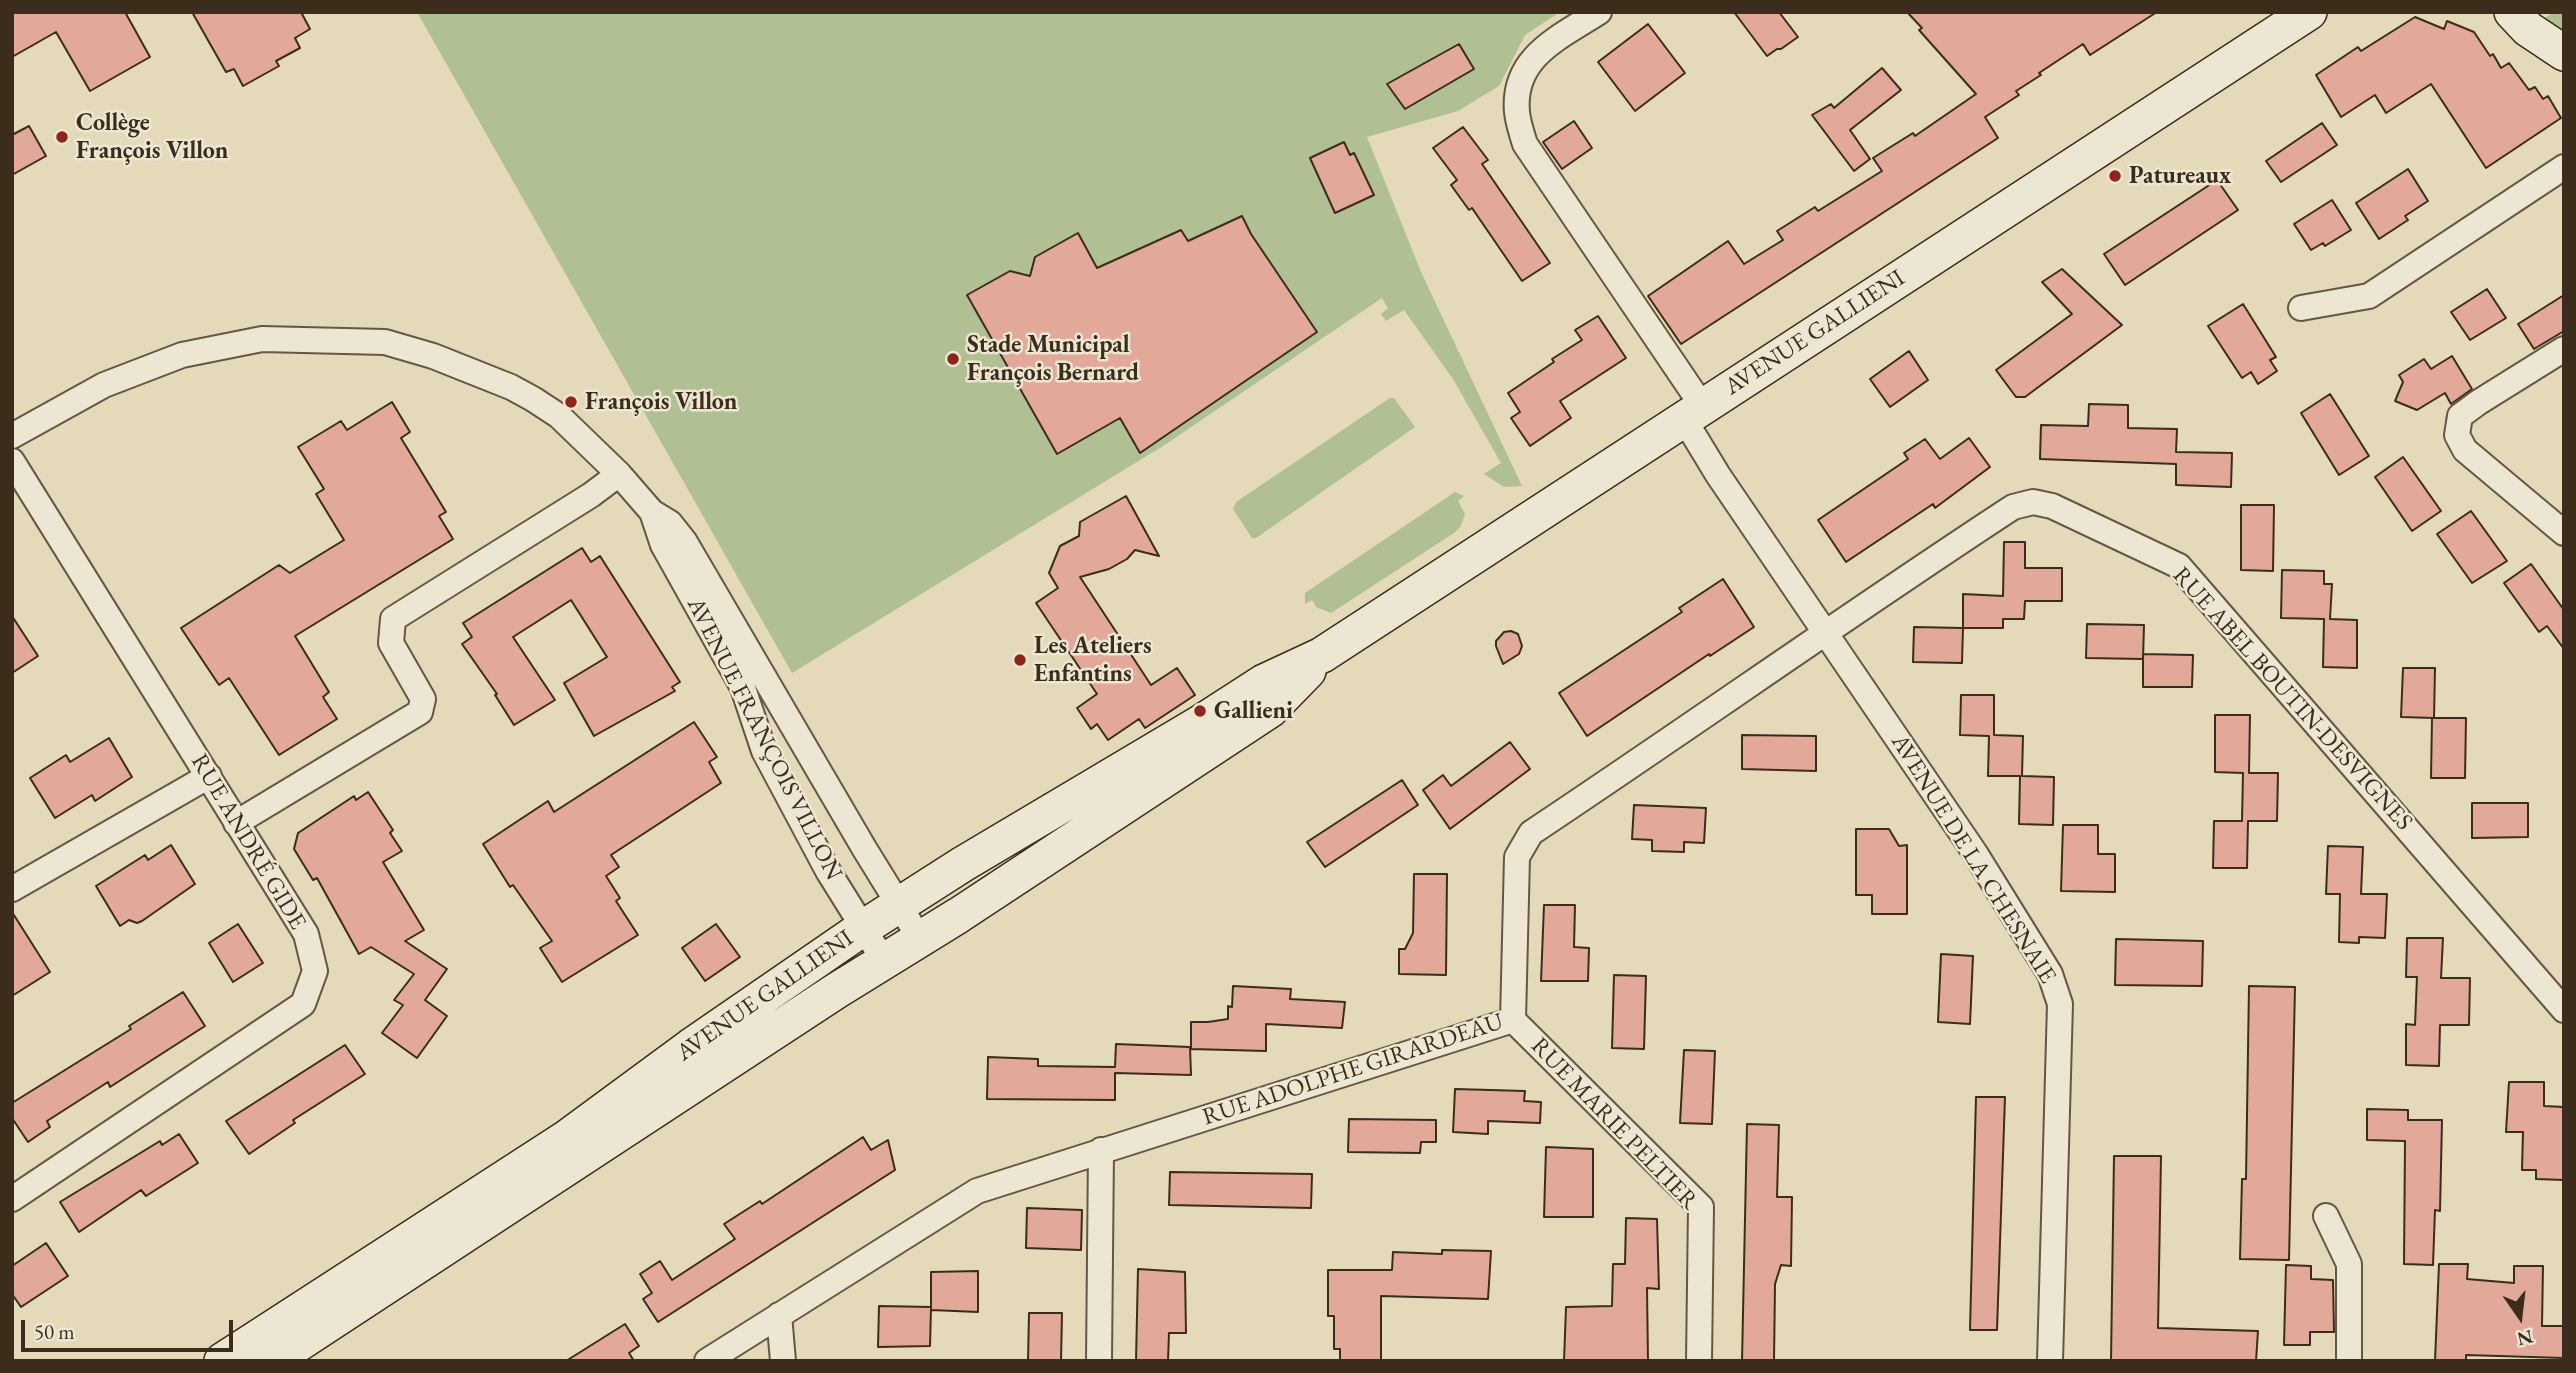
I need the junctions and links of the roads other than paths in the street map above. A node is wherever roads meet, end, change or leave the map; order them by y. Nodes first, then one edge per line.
1 (1599, 12) edge
2 (2309, 12) edge
3 (2512, 12) edge
4 (2564, 53) edge
5 (2564, 167) edge
6 (2301, 308) dead end
7 (2564, 349) edge
8 (1693, 413) junction
9 (12, 436) edge
10 (12, 461) edge
11 (619, 474) junction
12 (652, 512) junction
13 (2564, 533) edge
14 (1826, 633) junction
15 (1322, 655) junction
16 (209, 776) junction
17 (236, 823) junction
18 (12, 889) edge
19 (899, 906) junction
20 (863, 928) junction
21 (920, 939) junction
22 (884, 961) junction
23 (2564, 1010) edge
24 (1513, 1020) junction
25 (1101, 1150) junction
26 (12, 1199) edge
27 (2326, 1216) dead end
28 (779, 1315) junction
29 (222, 1361) edge
30 (272, 1361) edge
31 (707, 1361) edge
32 (783, 1361) edge
33 (1099, 1361) edge
34 (1699, 1361) edge
35 (2050, 1361) edge
36 (2349, 1361) edge

1 - 8 street, AVENUE DE LA CHESNAIE
2 - 8 main road, AVENUE GALLIENI
3 - 4 main road
5 - 6 street
7 - 13 street
8 - 14 street, AVENUE DE LA CHESNAIE
8 - 15 main road, AVENUE GALLIENI
9 - 11 street, AVENUE FRANÇOIS VILLON
10 - 16 street, RUE ANDRÉ GIDE
11 - 12 street, AVENUE FRANÇOIS VILLON
11 - 17 street
12 - 19 street, AVENUE FRANÇOIS VILLON
12 - 20 street, AVENUE FRANÇOIS VILLON
14 - 23 street, RUE ABEL BOUTIN-DESVIGNES
14 - 24 street, RUE ADOLPHE GIRARDEAU
14 - 35 street, AVENUE DE LA CHESNAIE
15 - 19 main road, AVENUE GALLIENI
15 - 21 main road, AVENUE GALLIENI
16 - 17 street, RUE ANDRÉ GIDE
16 - 18 street
17 - 26 street, RUE ANDRÉ GIDE
19 - 20 main road, AVENUE GALLIENI
19 - 21 street, AVENUE FRANÇOIS VILLON
20 - 22 street, AVENUE FRANÇOIS VILLON
20 - 29 main road, AVENUE GALLIENI
21 - 22 main road, AVENUE GALLIENI
22 - 30 main road, AVENUE GALLIENI
24 - 25 street, RUE ADOLPHE GIRARDEAU
24 - 34 street, RUE MARIE PELTIER
25 - 28 street, RUE ADOLPHE GIRARDEAU
25 - 33 street
27 - 36 street
28 - 31 street, RUE ADOLPHE GIRARDEAU
28 - 32 street

